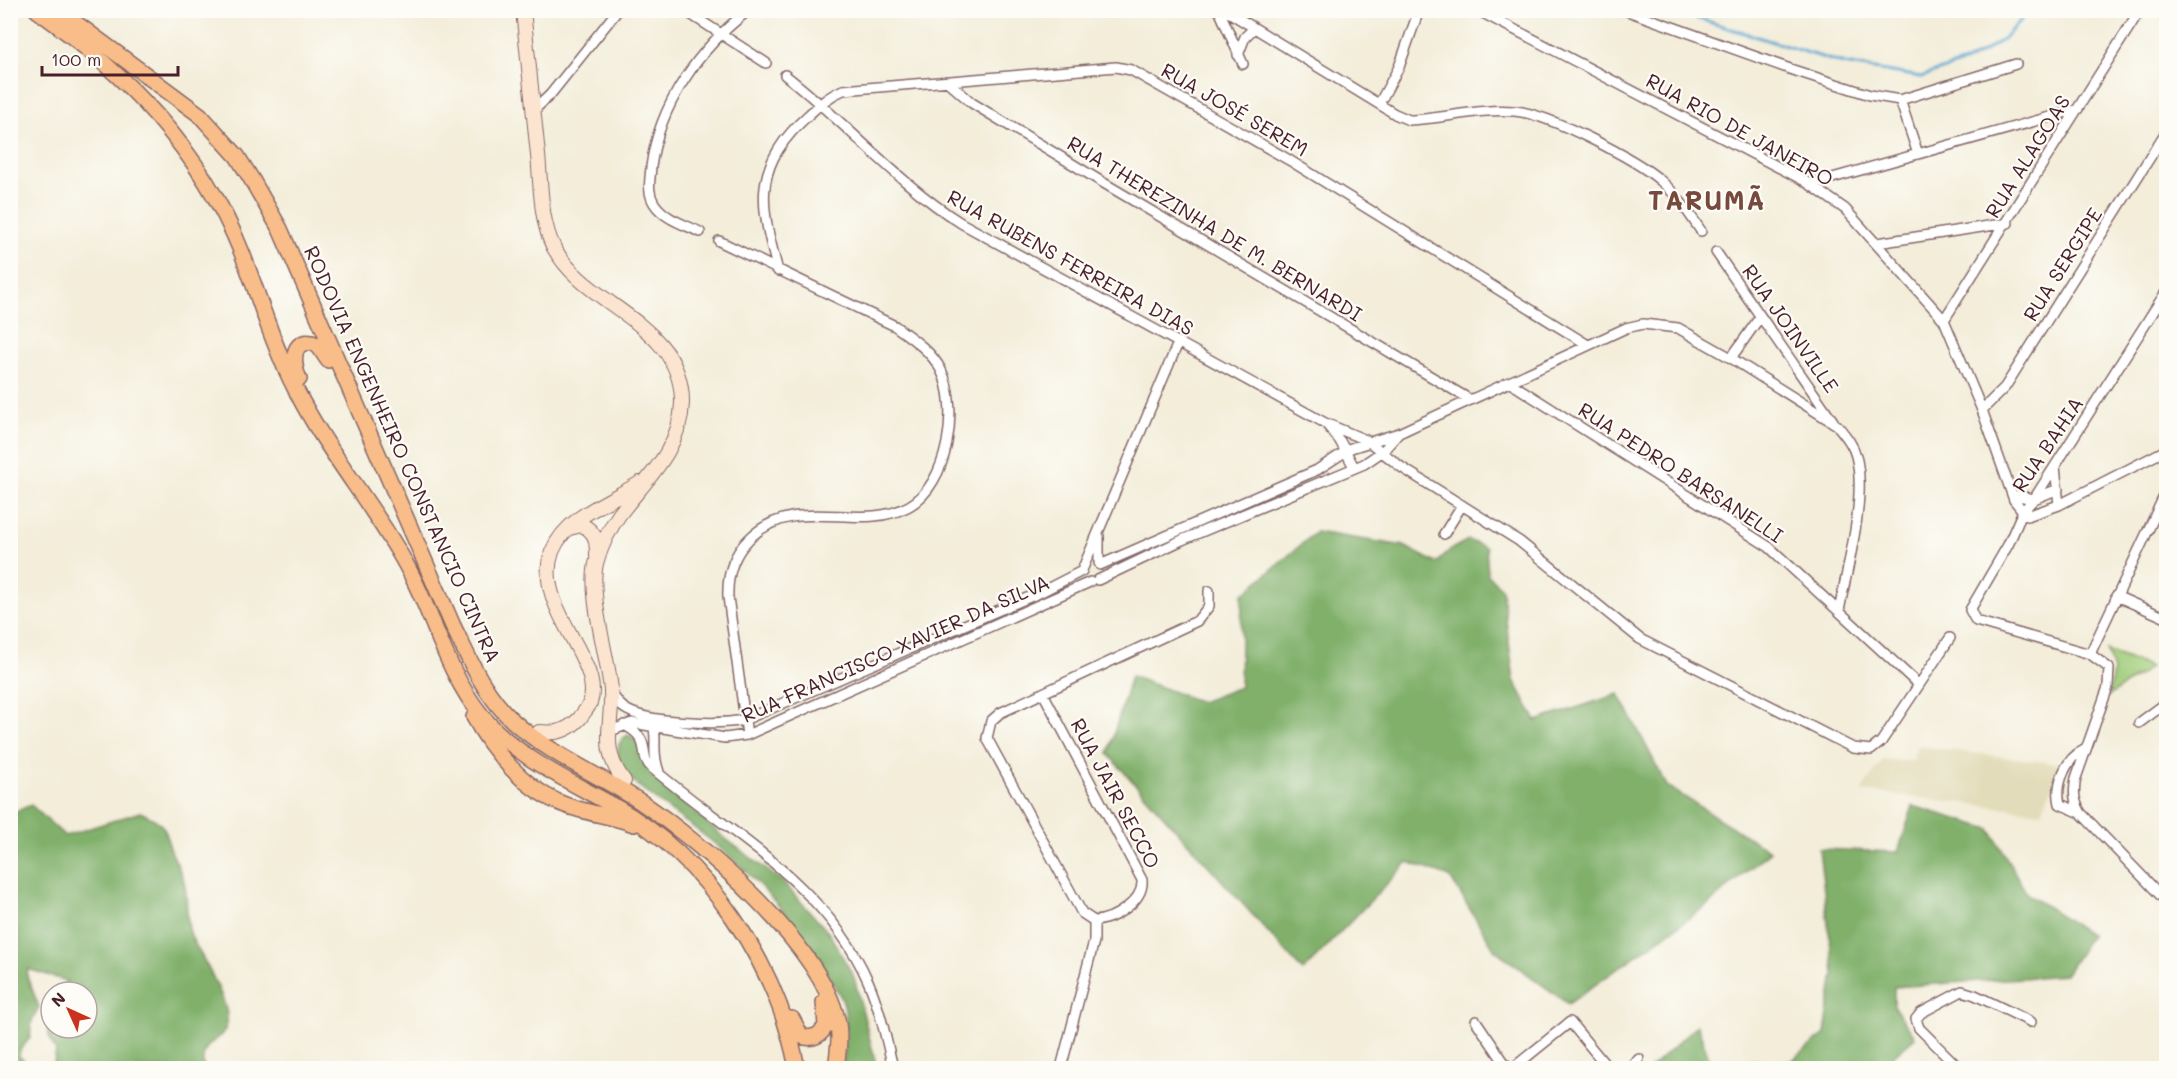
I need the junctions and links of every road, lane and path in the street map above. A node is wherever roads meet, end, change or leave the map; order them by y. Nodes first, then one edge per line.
1 (37, 10) edge
2 (58, 10) edge
3 (523, 10) edge
4 (618, 10) edge
5 (684, 10) edge
6 (749, 10) edge
7 (1219, 10) edge
8 (1225, 10) edge
9 (1419, 10) edge
10 (1477, 10) edge
11 (1624, 10) edge
12 (2140, 10) edge
13 (2161, 10) edge
14 (2166, 19) edge
15 (1253, 28) junction
16 (721, 34) junction
17 (1238, 55) junction
18 (766, 63) dead end
19 (1243, 64) dead end
20 (2016, 64) dead end
21 (785, 75) dead end
22 (947, 81) junction
23 (1900, 100) junction
24 (821, 103) junction
25 (1379, 104) junction
26 (2078, 109) junction
27 (534, 110) junction
28 (2166, 132) edge
29 (1918, 154) junction
30 (1811, 184) junction
31 (2008, 223) junction
32 (1701, 231) dead end
33 (700, 232) dead end
34 (719, 241) dead end
35 (1877, 243) junction
36 (1716, 252) dead end
37 (778, 271) junction
38 (2166, 292) edge
39 (1760, 317) junction
40 (1944, 320) junction
41 (1178, 343) junction
42 (1588, 345) junction
43 (1731, 358) junction
44 (1509, 382) junction
45 (1469, 399) junction
46 (1982, 410) junction
47 (1325, 423) junction
48 (1837, 425) junction
49 (1400, 433) junction
50 (1368, 441) junction
51 (2166, 450) edge
52 (1383, 451) junction
53 (1345, 452) junction
54 (1373, 458) junction
55 (1354, 467) junction
56 (1401, 467) junction
57 (2055, 467) junction
58 (645, 481) junction
59 (2058, 489) junction
60 (2166, 492) edge
61 (2013, 495) junction
62 (2034, 499) junction
63 (1462, 505) junction
64 (2059, 505) junction
65 (2023, 511) junction
66 (569, 528) junction
67 (1099, 531) junction
68 (1444, 534) dead end
69 (414, 538) junction
70 (1120, 555) junction
71 (597, 562) junction
72 (1100, 564) junction
73 (1125, 567) junction
74 (428, 568) junction
75 (1082, 570) junction
76 (1094, 581) junction
77 (1209, 591) dead end
78 (2116, 596) junction
79 (1839, 611) junction
80 (2166, 618) edge
81 (1950, 638) dead end
82 (2090, 654) junction
83 (1919, 685) junction
84 (462, 687) junction
85 (611, 692) junction
86 (1043, 693) junction
87 (2166, 703) edge
88 (649, 716) junction
89 (744, 720) junction
90 (2139, 723) dead end
91 (624, 724) junction
92 (654, 727) junction
93 (675, 729) junction
94 (539, 732) junction
95 (607, 732) junction
96 (747, 735) junction
97 (657, 738) junction
98 (2084, 750) junction
99 (535, 762) junction
100 (659, 772) junction
101 (624, 782) junction
102 (2081, 813) junction
103 (651, 831) junction
104 (722, 867) junction
105 (2166, 901) edge
106 (1094, 921) junction
107 (1476, 1021) dead end
108 (2031, 1022) dead end
109 (1639, 1059) dead end
110 (797, 1068) edge
111 (836, 1068) edge
112 (893, 1068) edge
113 (1061, 1068) edge
114 (1508, 1068) edge
115 (1513, 1068) edge
116 (1608, 1068) edge
117 (1629, 1068) edge
118 (1959, 1068) edge

1 - 84 main road
2 - 69 main road, RODOVIA ENGENHEIRO CONSTANCIO CINTRA
3 - 27 main road
4 - 27 street
5 - 16 street
6 - 16 street
7 - 17 street
8 - 15 street
9 - 25 street
10 - 30 street, RUA RIO DE JANEIRO
11 - 23 street
12 - 26 street, RUA ALAGOAS
13 - 14 street
15 - 17 street
15 - 25 street
16 - 18 street
16 - 33 street
17 - 19 street
20 - 23 street
21 - 24 street, RUA RUBENS FERREIRA DIAS
22 - 24 street, RUA JOSÉ SEREM
22 - 42 street, RUA JOSÉ SEREM
22 - 45 street, RUA THEREZINHA DE M. BERNARDI
23 - 29 street
24 - 37 street, RUA JOSÉ SEREM
24 - 41 street, RUA RUBENS FERREIRA DIAS
25 - 32 street
26 - 29 street
26 - 31 street, RUA ALAGOAS
27 - 58 main road
28 - 46 street, RUA SERGIPE
29 - 30 street
30 - 35 street, RUA RIO DE JANEIRO
31 - 35 street
31 - 40 street, RUA ALAGOAS
34 - 37 street
35 - 40 street, RUA RIO DE JANEIRO
36 - 39 street, RUA JOINVILLE
37 - 89 street
38 - 57 street, RUA BAHIA
39 - 43 street
39 - 48 street, RUA JOINVILLE
40 - 46 street, RUA RIO DE JANEIRO
41 - 47 street, RUA RUBENS FERREIRA DIAS
41 - 67 street
42 - 43 street
42 - 44 street
43 - 48 street
44 - 45 street
44 - 79 street, RUA PEDRO BARSANELLI
45 - 49 street
46 - 61 street, RUA RIO DE JANEIRO
47 - 50 street, RUA RUBENS FERREIRA DIAS
47 - 53 street
48 - 79 street
49 - 50 street
49 - 52 street, RUA FRANCISCO XAVIER DA SILVA
50 - 52 street, RUA RUBENS FERREIRA DIAS
50 - 53 street
51 - 64 street
52 - 54 street, RUA FRANCISCO XAVIER DA SILVA
52 - 56 street
53 - 55 street
53 - 70 street
54 - 55 street, RUA FRANCISCO XAVIER DA SILVA
54 - 56 street
55 - 73 street, RUA FRANCISCO XAVIER DA SILVA
56 - 63 street
57 - 59 street
57 - 62 street, RUA BAHIA
58 - 66 main road
58 - 71 main road
59 - 62 street
59 - 64 street
60 - 78 street
61 - 62 street
61 - 65 street, RUA RIO DE JANEIRO
62 - 65 street, RUA BAHIA
63 - 68 street
63 - 83 street
64 - 65 street
65 - 82 street, RUA BAHIA
66 - 71 main road
66 - 94 main road
67 - 72 street
67 - 75 street
69 - 74 main road, RODOVIA ENGENHEIRO CONSTANCIO CINTRA
69 - 99 main road
70 - 72 street
70 - 73 street
71 - 85 main road
72 - 75 street
72 - 76 street
73 - 76 street, RUA FRANCISCO XAVIER DA SILVA
74 - 94 main road
74 - 104 main road, RODOVIA ENGENHEIRO CONSTANCIO CINTRA
75 - 76 street
75 - 89 street, RUA FRANCISCO XAVIER DA SILVA
76 - 96 street, RUA FRANCISCO XAVIER DA SILVA
77 - 86 street
78 - 80 street
78 - 82 street
79 - 83 street, RUA PEDRO BARSANELLI
81 - 83 street
82 - 98 street
84 - 99 main road
84 - 103 main road
85 - 88 street, RUA FRANCISCO XAVIER DA SILVA
85 - 95 main road
86 - 106 street, RUA JAIR SECCO
86 - 106 street
87 - 90 street
88 - 89 street, RUA FRANCISCO XAVIER DA SILVA
88 - 92 street
89 - 96 street
91 - 92 street, RUA FRANCISCO XAVIER DA SILVA
91 - 95 street
91 - 100 street
92 - 93 street, RUA FRANCISCO XAVIER DA SILVA
92 - 97 street
93 - 96 street, RUA FRANCISCO XAVIER DA SILVA
93 - 97 street
94 - 101 main road
95 - 101 main road
97 - 100 street
98 - 102 street
98 - 102 street
99 - 103 main road
100 - 112 street
101 - 104 main road
102 - 105 street
103 - 104 main road
103 - 110 main road
104 - 111 main road, RODOVIA ENGENHEIRO CONSTANCIO CINTRA
106 - 113 street
107 - 114 street
108 - 118 street
109 - 117 street
115 - 116 street

